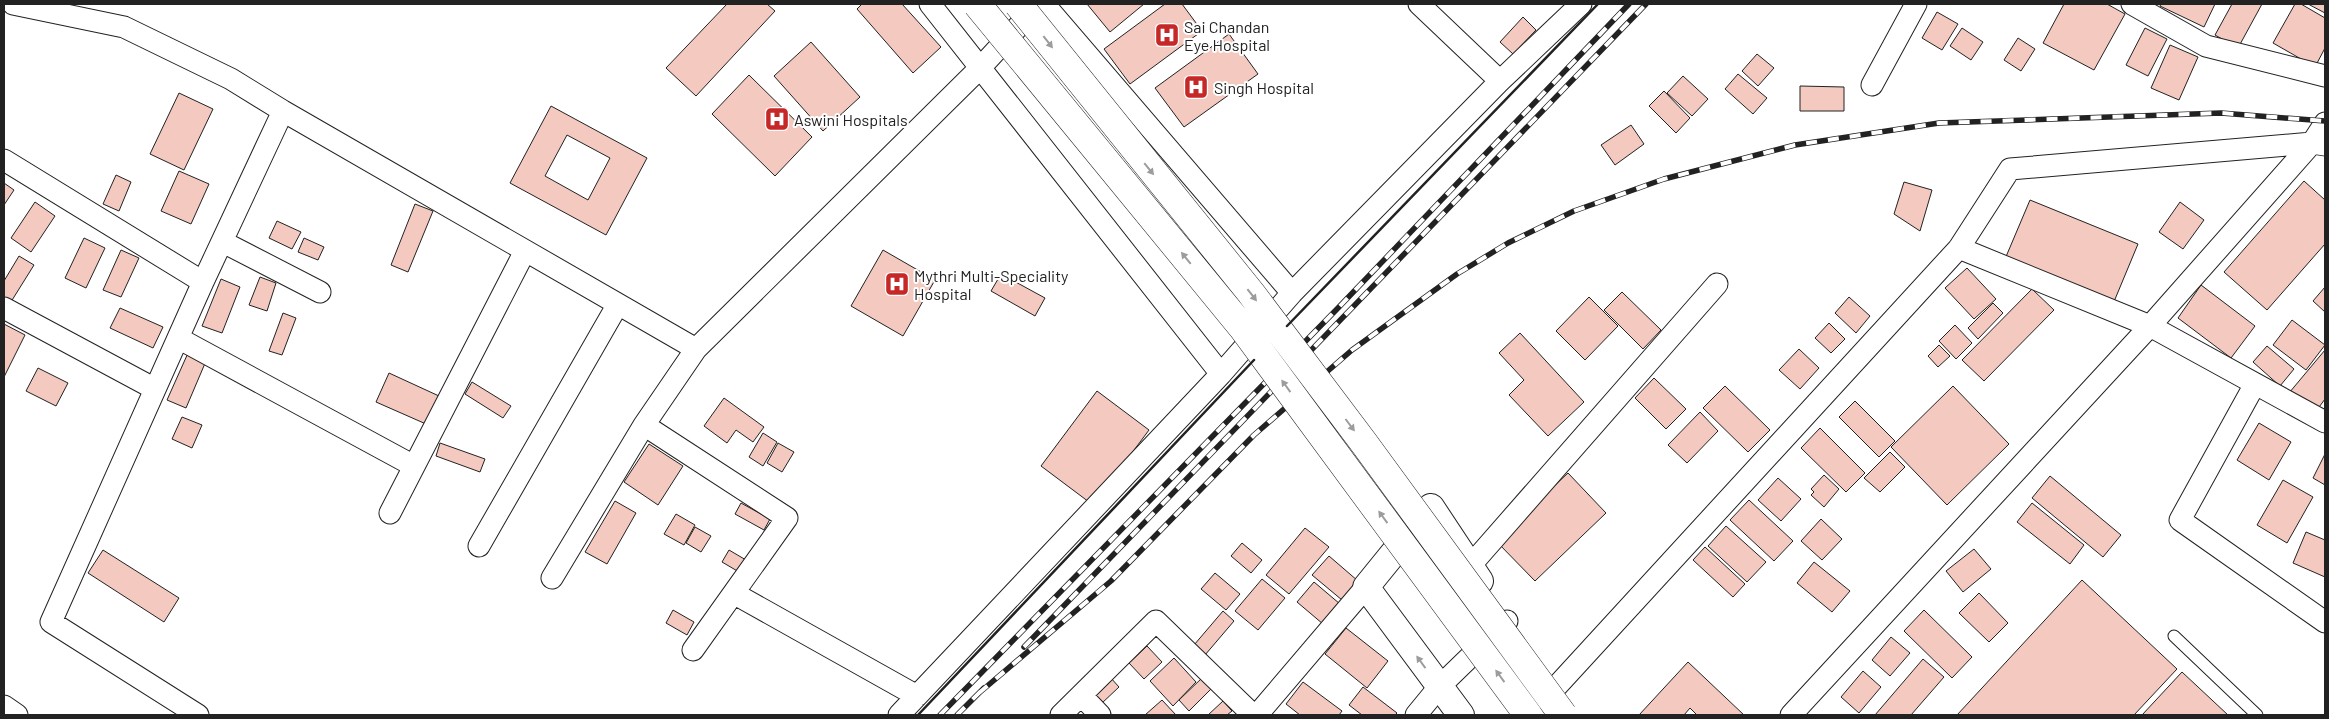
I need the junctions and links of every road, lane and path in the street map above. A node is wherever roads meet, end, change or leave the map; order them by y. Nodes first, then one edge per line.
1 (13, 4) edge
2 (930, 4) edge
3 (977, 4) edge
4 (1018, 4) edge
5 (1039, 4) edge
6 (1044, 4) edge
7 (1419, 4) edge
8 (1581, 4) edge
9 (1916, 4) edge
10 (2137, 5) edge
11 (980, 68) junction
12 (2325, 76) edge
13 (1500, 81) junction
14 (1872, 85) dead end
15 (283, 111) junction
16 (2325, 123) edge
17 (2318, 144) edge
18 (4, 160) edge
19 (223, 242) junction
20 (1960, 248) junction
21 (525, 251) junction
22 (203, 282) junction
23 (1717, 284) dead end
24 (320, 292) dead end
25 (1292, 293) junction
26 (618, 304) junction
27 (4, 308) edge
28 (2150, 326) junction
29 (178, 338) junction
30 (696, 349) junction
31 (1221, 374) junction
32 (2255, 384) junction
33 (155, 389) junction
34 (2325, 422) edge
35 (644, 425) junction
36 (414, 466) junction
37 (390, 513) dead end
38 (479, 546) dead end
39 (1470, 566) junction
40 (552, 578) dead end
41 (1366, 587) junction
42 (735, 594) junction
43 (1507, 621) junction
44 (2325, 622) edge
45 (2174, 636) dead end
46 (693, 650) dead end
47 (1439, 687) junction
48 (1556, 687) junction
49 (1081, 695) junction
50 (918, 696) junction
51 (198, 715) edge
52 (899, 715) edge
53 (1062, 715) edge
54 (1100, 715) edge
55 (1253, 715) edge
56 (1257, 715) edge
57 (1416, 715) edge
58 (1461, 715) edge
59 (1528, 715) edge
60 (1563, 715) edge
61 (1577, 715) edge
62 (1790, 715) edge
63 (2257, 715) edge

1 - 15 street
2 - 11 street
59 -> 3 main road, bridge
4 -> 60 main road, bridge
5 - 11 street
6 - 25 street
7 - 13 street
8 - 13 street
9 - 14 street
10 - 12 street
11 - 30 street
11 - 31 street
13 - 25 street
15 - 19 street
15 - 21 street
16 - 17 street
17 - 20 street
17 - 28 street
18 - 22 street
19 - 22 street
19 - 24 street
20 - 28 street
20 - 48 street
21 - 26 street
21 - 36 street
22 - 29 street
23 - 39 street
25 - 31 street
26 - 30 street
26 - 38 street
27 - 33 street
28 - 32 street
28 - 62 street
29 - 33 street
29 - 36 street
30 - 35 street
31 - 50 street
32 - 34 street
32 - 44 street
33 - 51 street
35 - 40 street
35 - 42 street
36 - 37 street
39 - 41 street
39 - 43 street
47 -> 41 street
41 - 56 street
42 - 46 street
42 - 50 street
43 - 47 street
43 - 48 street
45 - 63 lane
47 - 57 street
47 - 58 street
48 - 61 street
49 - 53 street
49 - 54 street
49 - 55 street
50 - 52 street

